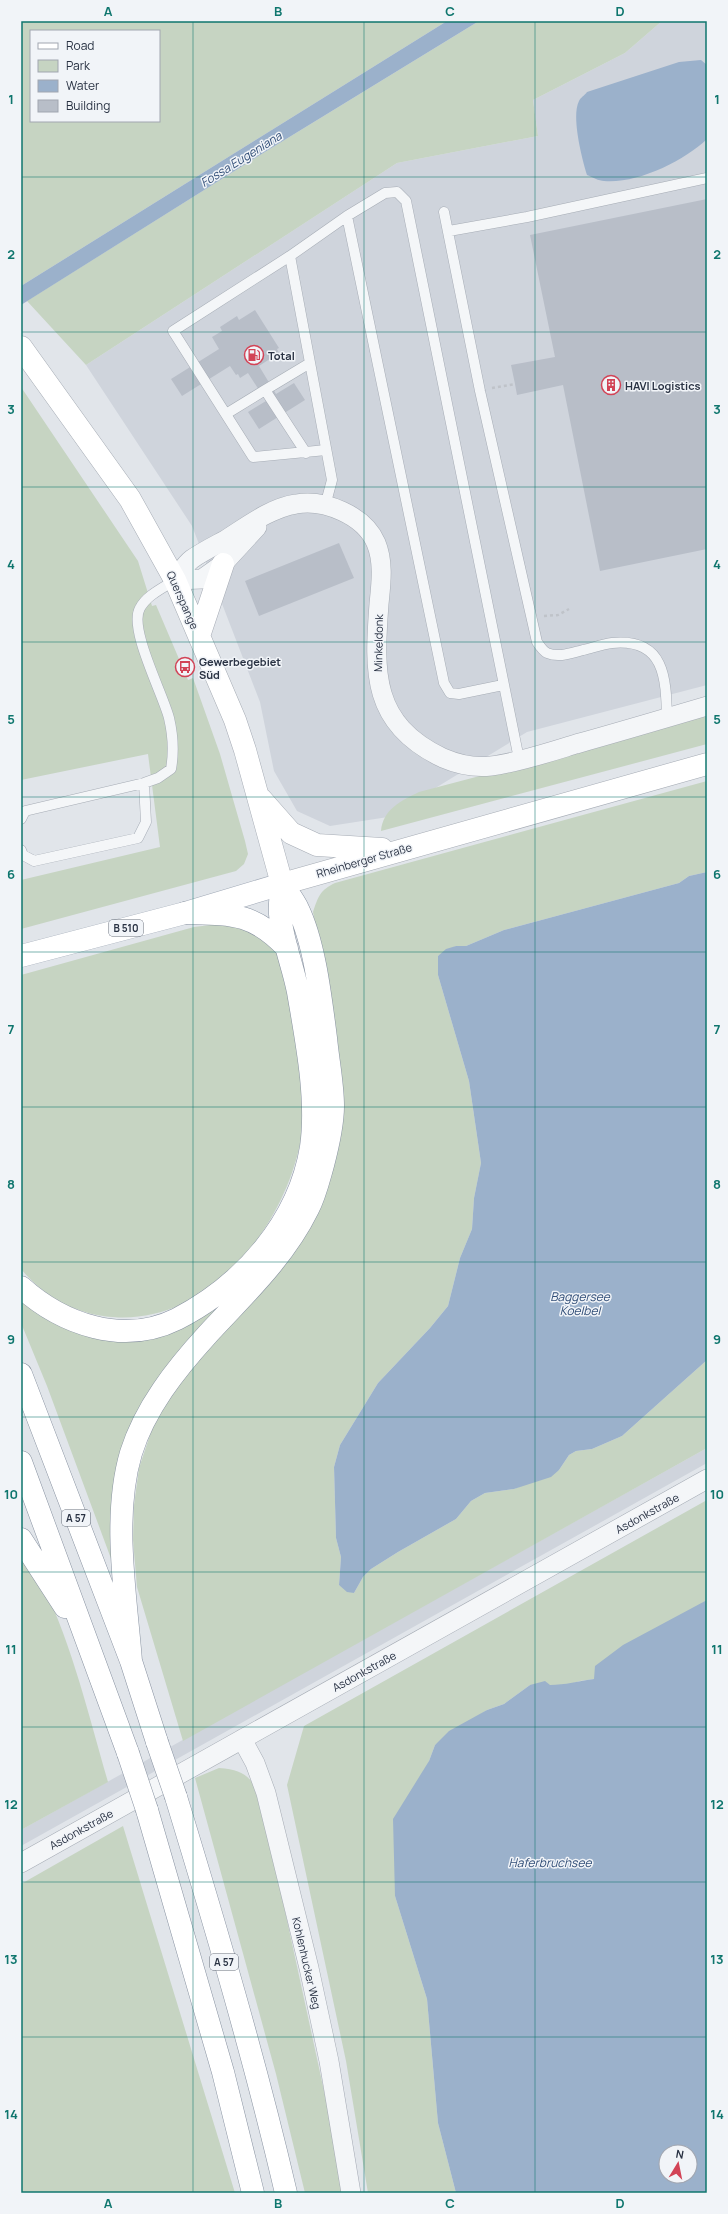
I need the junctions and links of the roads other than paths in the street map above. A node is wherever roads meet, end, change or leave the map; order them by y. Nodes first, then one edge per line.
1 (707, 178) edge
2 (444, 212) dead end
3 (347, 216) junction
4 (449, 231) junction
5 (290, 256) junction
6 (21, 347) edge
7 (310, 363) junction
8 (265, 390) junction
9 (226, 414) junction
10 (326, 450) junction
11 (306, 453) junction
12 (325, 506) junction
13 (268, 514) junction
14 (223, 564) junction
15 (175, 580) junction
16 (199, 636) junction
17 (502, 685) junction
18 (707, 706) edge
19 (667, 718) junction
20 (519, 759) junction
21 (707, 764) edge
22 (144, 783) junction
23 (256, 793) junction
24 (21, 819) edge
25 (21, 850) edge
26 (400, 850) junction
27 (282, 884) junction
28 (184, 912) junction
29 (287, 948) junction
30 (21, 956) edge
31 (21, 1286) edge
32 (21, 1374) edge
33 (21, 1462) edge
34 (707, 1479) edge
35 (21, 1539) edge
36 (91, 1649) junction
37 (131, 1661) junction
38 (242, 1739) junction
39 (21, 1863) edge
40 (253, 2193) edge
41 (286, 2193) edge
42 (351, 2193) edge

1 - 4 lane
2 - 4 lane
3 - 5 lane
3 - 17 lane
3 - 17 lane
4 - 19 lane
5 - 7 lane
5 - 9 lane
6 - 15 main road, Querspange
7 - 8 lane
7 - 10 lane
8 - 9 lane
8 - 11 lane
9 - 11 lane
10 - 11 lane
10 - 12 lane
12 - 13 street, Minkeldonk
12 - 20 street, Minkeldonk
13 - 14 street, Minkeldonk
13 - 15 street, Minkeldonk
14 - 15 street, Minkeldonk
14 - 16 main road
15 - 16 main road, Querspange
15 - 22 lane
16 - 23 main road, Querspange
17 - 20 lane
18 - 19 street, Minkeldonk
19 - 20 street, Minkeldonk
21 - 26 main road, Rheinberger Straße
22 - 24 lane
22 - 25 lane
23 - 26 main road
23 - 27 main road, Querspange
26 - 27 main road, Rheinberger Straße
27 - 28 main road, Rheinberger Straße / B 510
27 - 29 main road
27 - 37 main road
28 - 29 main road
28 - 30 main road, Rheinberger Straße / B 510
29 - 31 main road
32 - 37 main road, A 57
33 - 36 main road, A 57
34 - 38 street, Asdonkstraße
35 - 36 main road
36 - 40 main road, A 57, bridge
37 - 41 main road, A 57, bridge
38 - 39 street, Asdonkstraße
38 - 42 street, Kohlenhucker Weg

